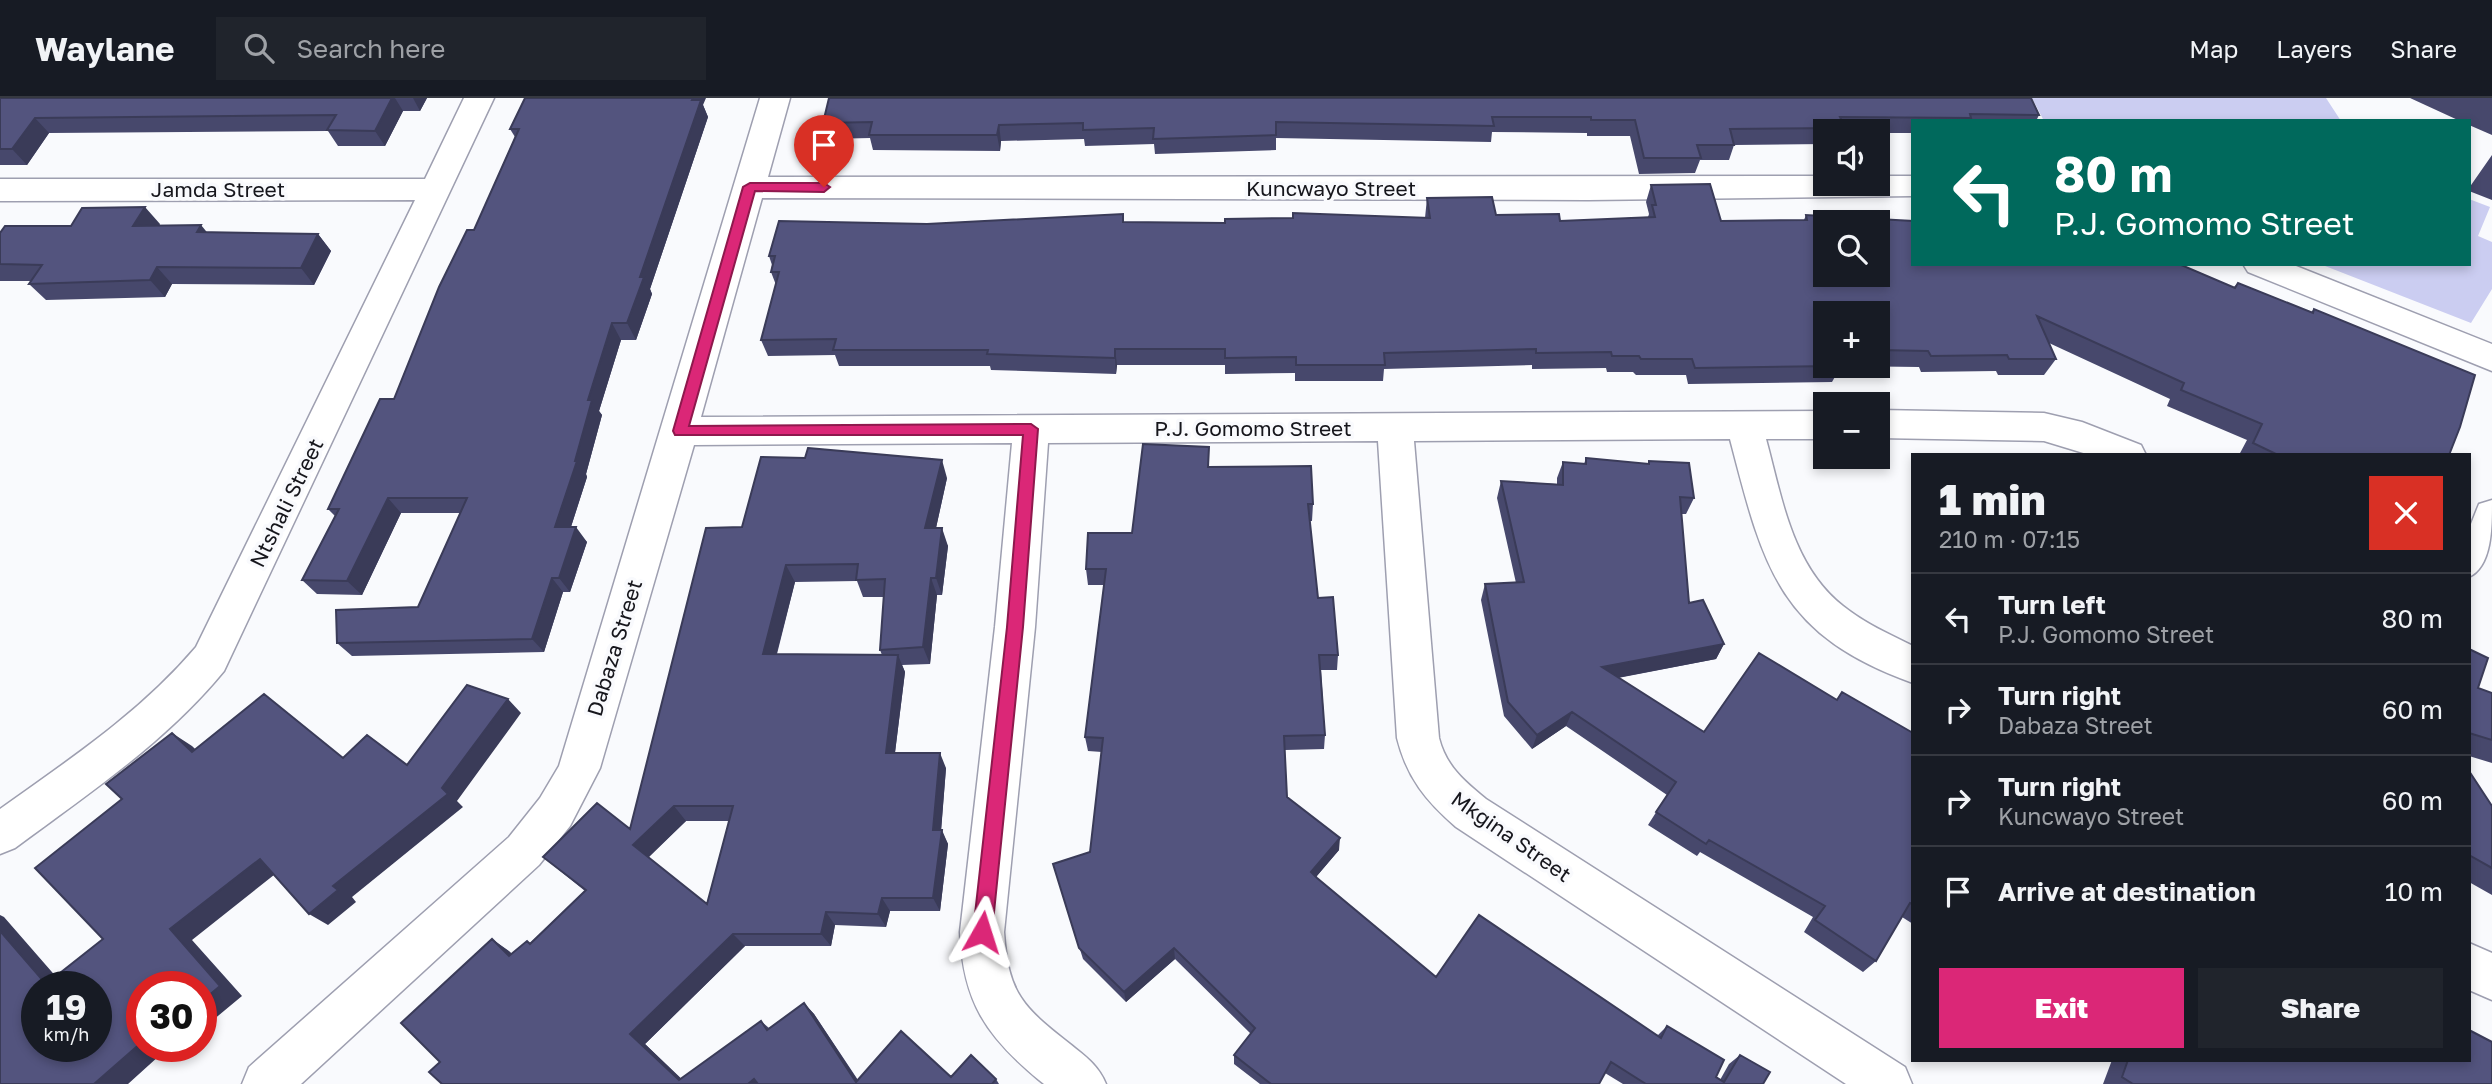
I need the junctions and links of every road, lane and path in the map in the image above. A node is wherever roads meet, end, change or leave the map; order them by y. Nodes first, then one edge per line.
1 (479, 98) edge
2 (775, 98) edge
3 (1911, 186) edge
4 (750, 187) junction
5 (436, 189) junction
6 (0, 190) edge
7 (2264, 266) edge
8 (2492, 358) edge
9 (1890, 424) edge
10 (1744, 425) junction
11 (1813, 425) edge
12 (1031, 429) junction
13 (1395, 429) junction
14 (680, 431) junction
15 (2123, 453) edge
16 (2492, 515) edge
17 (2471, 558) edge
18 (1911, 665) edge
19 (0, 834) edge
20 (2471, 966) edge
21 (2492, 977) edge
22 (286, 1078) edge
23 (1082, 1084) edge
24 (1888, 1084) edge

1 - 5 street, Ntshali Street
2 - 4 street, Dabaza Street
3 - 4 street, Kuncwayo Street
4 - 14 street, Dabaza Street
5 - 6 street, Jamda Street
5 - 19 street, Ntshali Street
7 - 8 street
9 - 15 street
10 - 11 street, P.J. Gomomo Street
10 - 13 street, P.J. Gomomo Street
10 - 18 street
12 - 13 street, P.J. Gomomo Street
12 - 14 street, P.J. Gomomo Street
12 - 23 street
13 - 24 street, Mkgina Street
14 - 22 street, Dabaza Street
16 - 17 street
20 - 21 street

